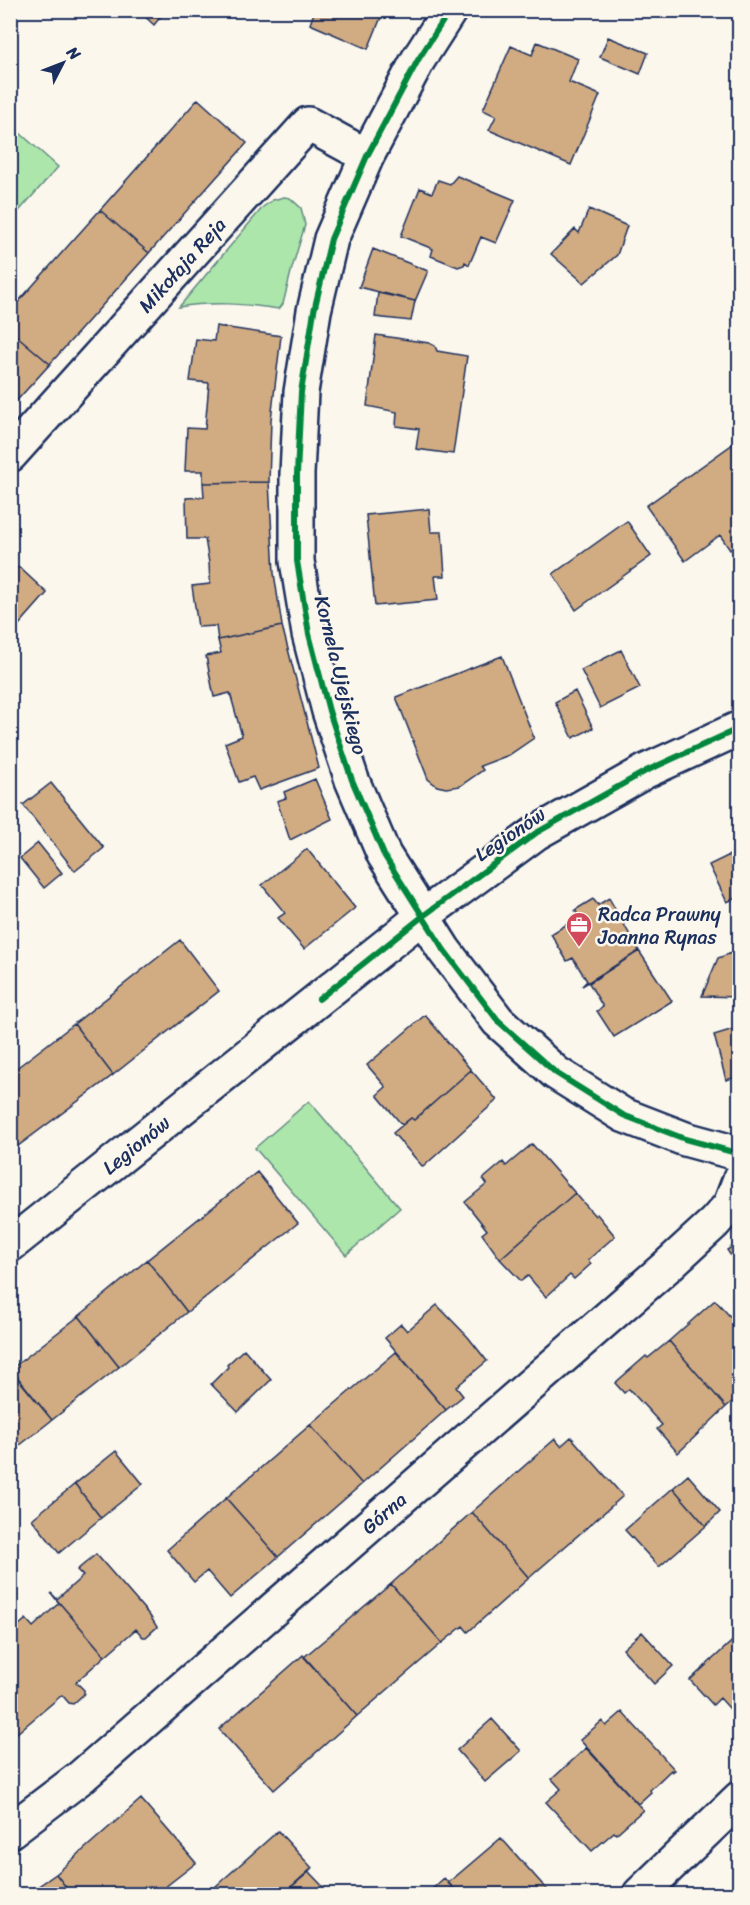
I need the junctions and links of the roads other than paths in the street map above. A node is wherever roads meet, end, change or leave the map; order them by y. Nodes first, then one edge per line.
1 (450, 10) edge
2 (368, 156) junction
3 (10, 456) edge
4 (740, 728) edge
5 (423, 916) junction
6 (740, 1154) edge
7 (740, 1179) edge
8 (10, 1245) edge
9 (740, 1798) edge
10 (10, 1831) edge
11 (640, 1894) edge

1 - 2 street, Kornela Ujejskiego
2 - 3 street, Mikołaja Reja
2 - 5 street, Kornela Ujejskiego
4 - 5 street, Legionów
5 - 6 street, Kornela Ujejskiego
5 - 8 street, Legionów
7 - 10 street, Górna
9 - 11 street

